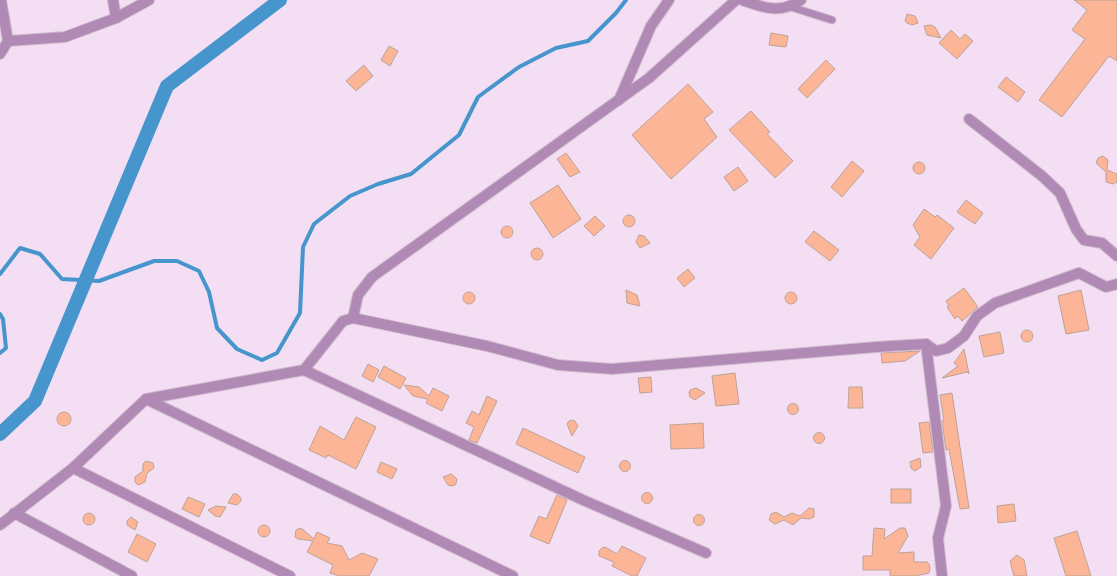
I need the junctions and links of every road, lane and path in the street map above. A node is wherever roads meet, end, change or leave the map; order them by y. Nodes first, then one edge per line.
1 (1, 0) edge
2 (113, 0) edge
3 (149, 0) edge
4 (669, 0) edge
5 (736, 0) edge
6 (742, 0) edge
7 (801, 0) edge
8 (791, 7) junction
9 (116, 18) junction
10 (832, 20) dead end
11 (8, 41) junction
12 (0, 54) edge
13 (620, 100) junction
14 (969, 119) dead end
15 (1117, 256) edge
16 (1117, 284) edge
17 (353, 318) junction
18 (926, 344) junction
19 (304, 370) junction
20 (146, 399) junction
21 (73, 468) junction
22 (14, 513) junction
23 (0, 525) edge
24 (706, 553) dead end
25 (132, 576) edge
26 (290, 576) edge
27 (513, 576) edge
28 (942, 576) edge

1 - 11 street
2 - 9 street
3 - 9 street
4 - 13 street
5 - 13 street
6 - 8 street
7 - 8 street
8 - 10 lane
9 - 11 street
11 - 12 street
13 - 17 street
14 - 15 street
16 - 18 street
17 - 18 street
17 - 19 street
18 - 28 street
19 - 20 street
19 - 24 street
20 - 21 street
20 - 27 street
21 - 22 street
21 - 26 street
22 - 23 street
22 - 25 street

